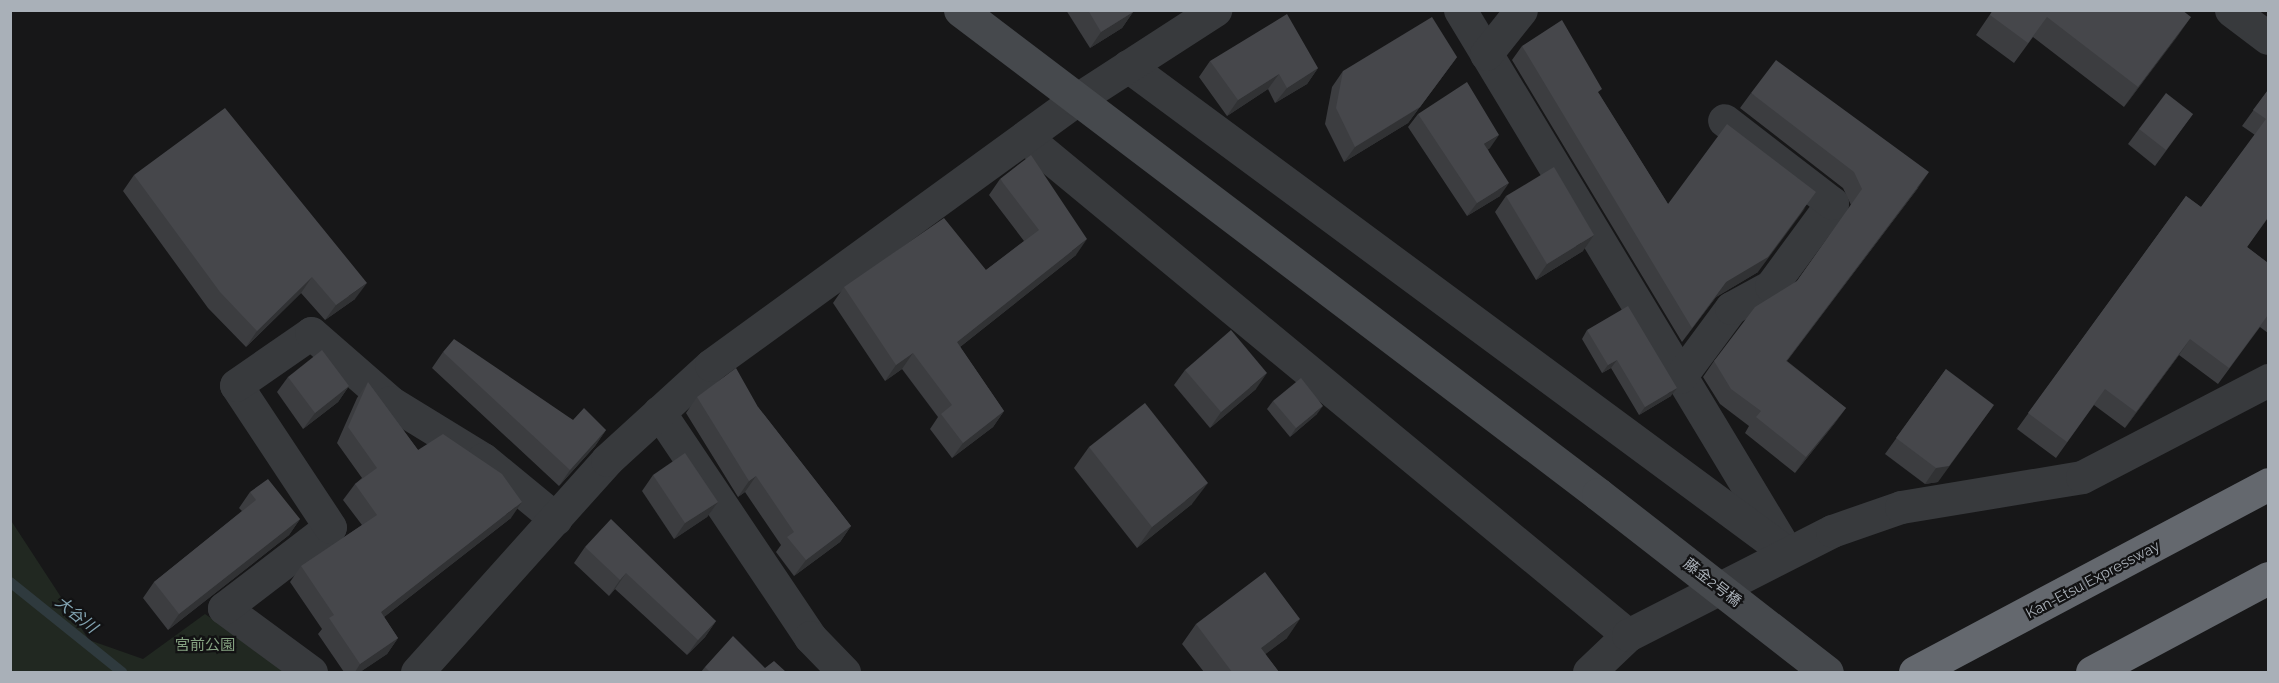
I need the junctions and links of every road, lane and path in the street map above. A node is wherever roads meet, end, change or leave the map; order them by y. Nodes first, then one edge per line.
1 (960, 10) edge
2 (1215, 10) edge
3 (1460, 10) edge
4 (1521, 10) edge
5 (2231, 10) edge
6 (2268, 37) edge
7 (1486, 54) junction
8 (1128, 66) junction
9 (1076, 100) junction
10 (1724, 120) dead end
11 (1026, 137) junction
12 (1680, 377) junction
13 (2268, 380) edge
14 (659, 412) junction
15 (2268, 484) edge
16 (556, 519) junction
17 (1787, 554) junction
18 (2268, 578) edge
19 (1628, 635) junction
20 (311, 672) edge
21 (417, 672) edge
22 (844, 672) edge
23 (1590, 672) edge
24 (1827, 672) edge
25 (1915, 672) edge
26 (2092, 672) edge

1 - 9 street, 藤金2号橋
2 - 8 street
3 - 7 street
4 - 7 street
5 - 6 street
7 - 12 street
8 - 9 street
8 - 17 street
9 - 11 street
9 - 24 street, 藤金2号橋, bridge
10 - 12 street
11 - 14 street
11 - 19 street
12 - 17 street
13 - 17 street
14 - 16 street
14 - 22 street
15 - 25 highway, Kan-Etsu Expressway
16 - 20 street
16 - 21 street
17 - 19 street
18 - 26 highway
19 - 23 street

